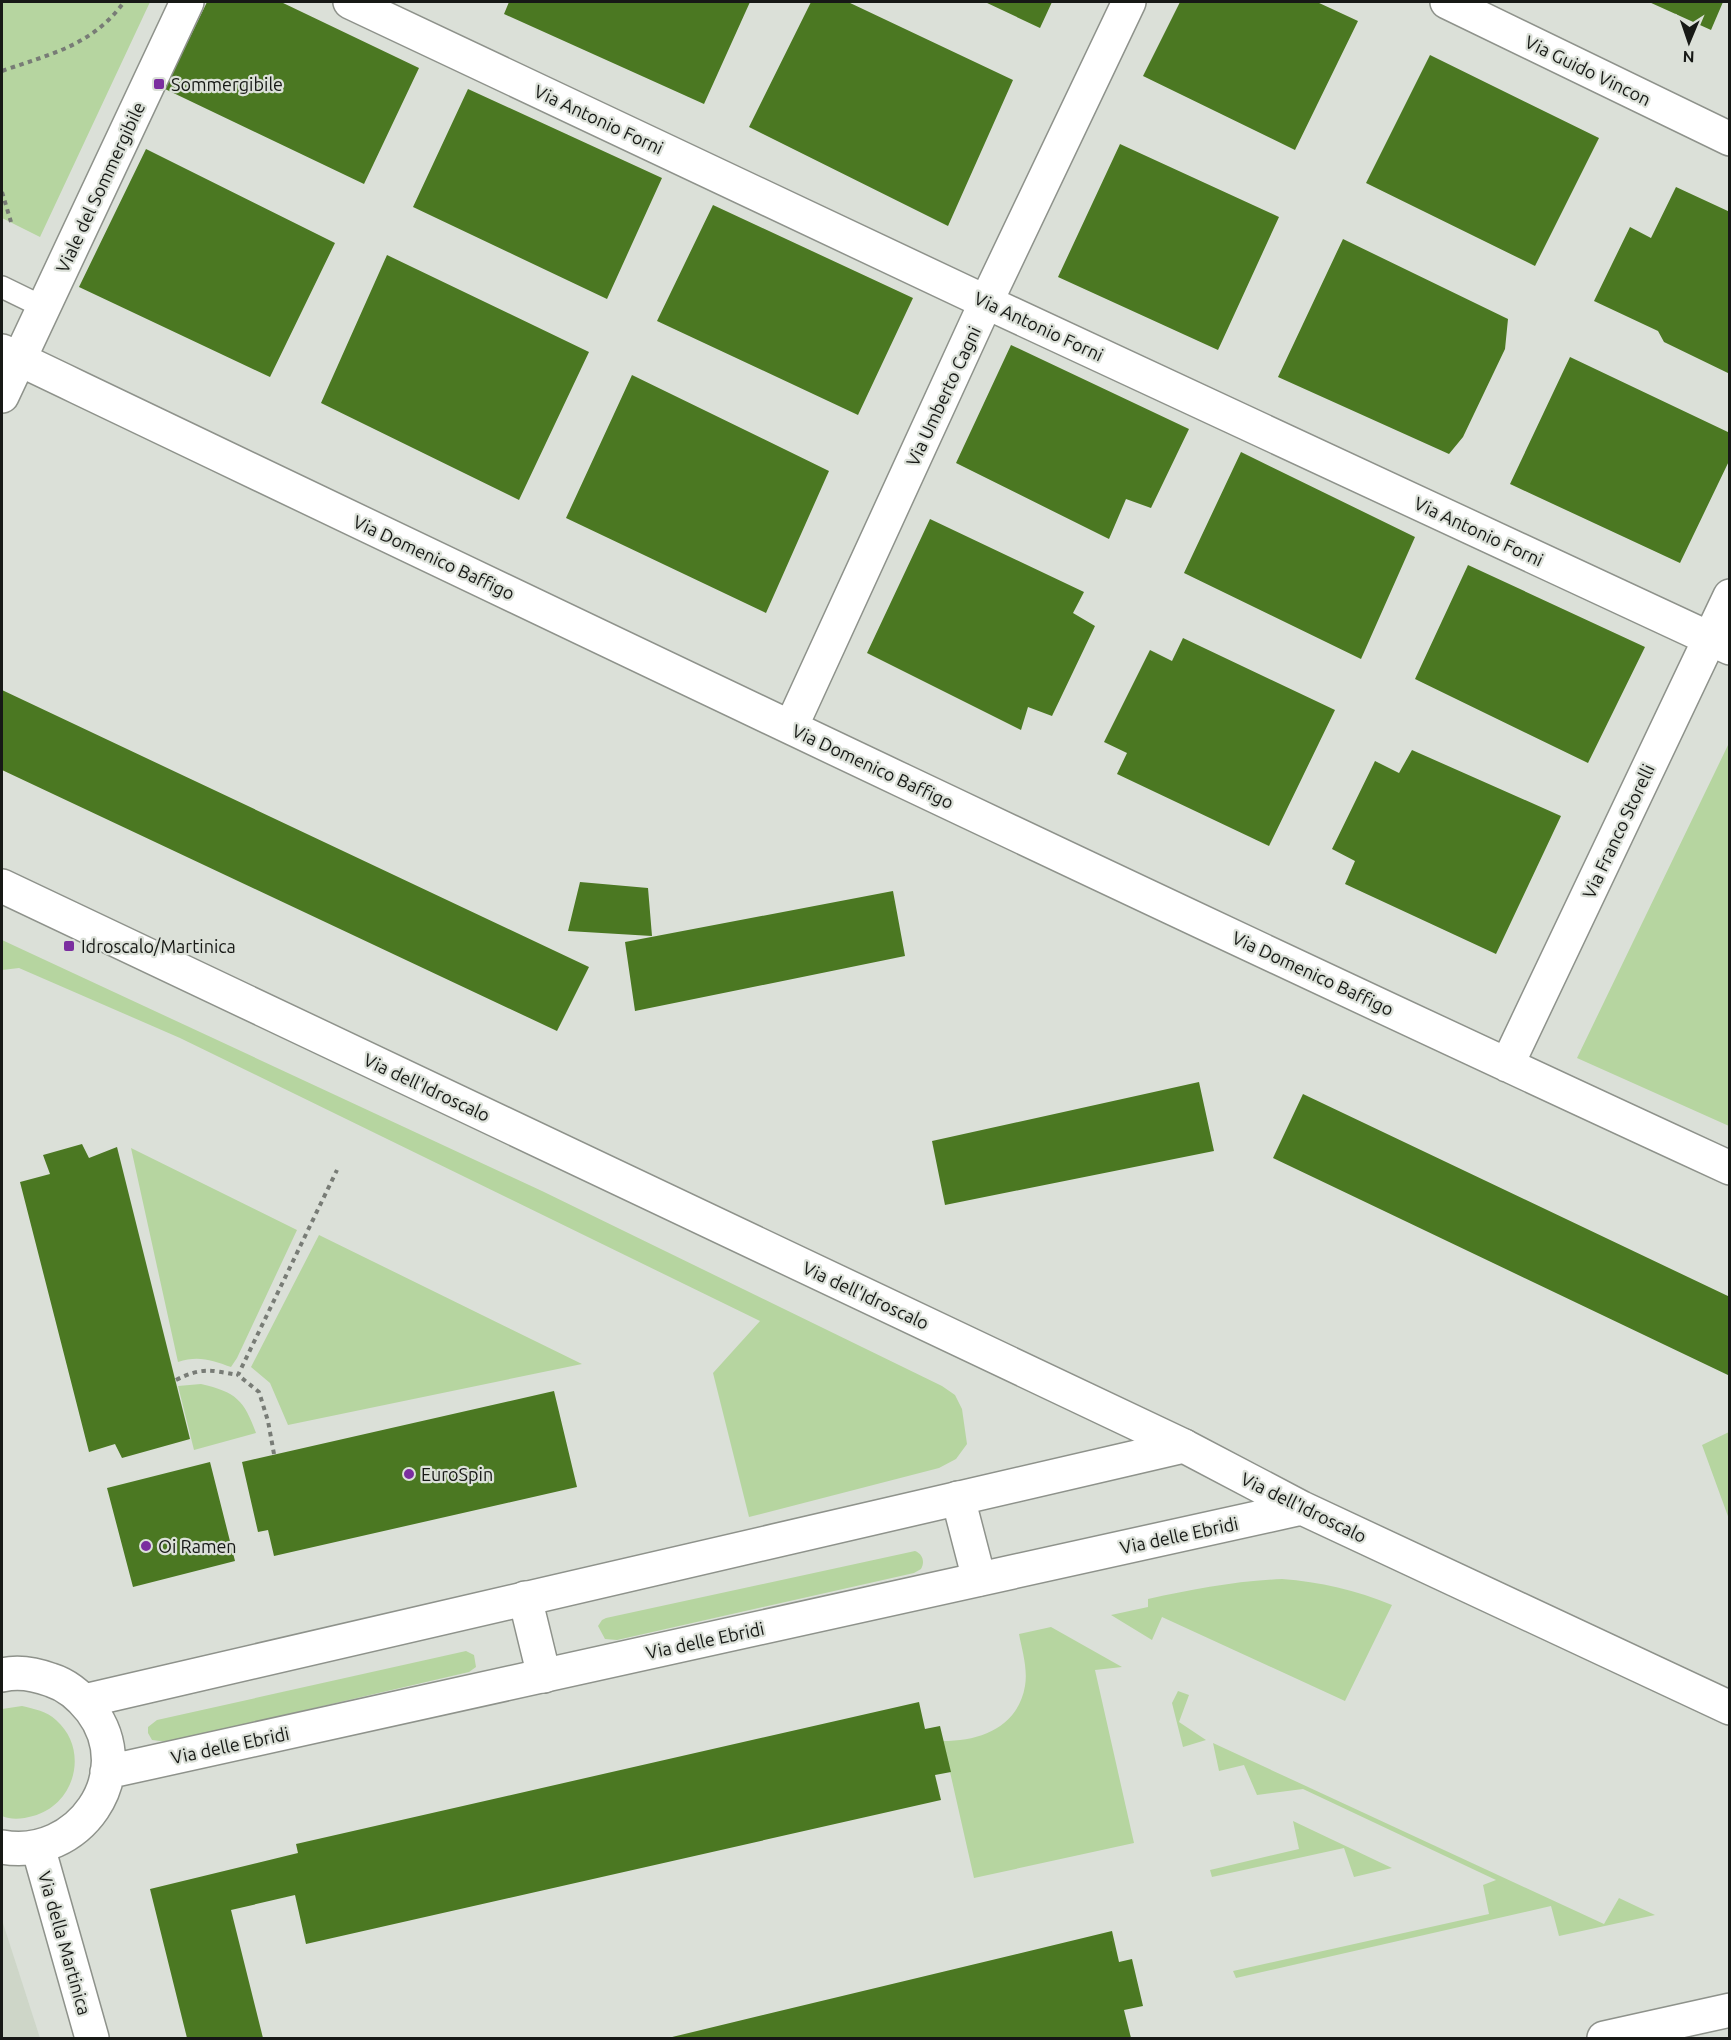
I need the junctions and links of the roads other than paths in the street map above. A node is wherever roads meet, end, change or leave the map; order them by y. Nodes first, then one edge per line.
1 (187, 2) edge
2 (350, 2) edge
3 (1129, 2) edge
4 (1447, 2) edge
5 (1730, 139) edge
6 (2, 287) edge
7 (986, 302) junction
8 (43, 307) junction
9 (10, 355) edge
10 (2, 396) edge
11 (1730, 596) edge
12 (1719, 643) edge
13 (791, 727) junction
14 (2, 886) edge
15 (1507, 1065) junction
16 (1730, 1168) edge
17 (1184, 1446) junction
18 (958, 1498) junction
19 (1302, 1508) junction
20 (980, 1579) junction
21 (525, 1598) junction
22 (2, 1675) edge
23 (544, 1676) junction
24 (84, 1701) junction
25 (1730, 1708) edge
26 (107, 1772) junction
27 (2, 1847) edge
28 (38, 1847) junction
29 (1730, 2010) edge
30 (92, 2038) edge
31 (1604, 2038) edge

1 - 8 street, Viale del Sommergibile
2 - 7 street, Via Antonio Forni
3 - 7 street, Via Umberto Cagni
4 - 5 street, Via Guido Vincon
6 - 8 lane
7 - 12 street, Via Antonio Forni
7 - 13 street, Via Umberto Cagni
8 - 9 street, Viale del Sommergibile
9 - 10 street, Viale del Sommergibile
9 - 13 street, Via Domenico Baffigo
11 - 12 street, Via Franco Storelli
12 - 15 street, Via Franco Storelli
13 - 15 street, Via Domenico Baffigo
14 - 17 street, Via dell'Idroscalo
15 - 16 street, Via Domenico Baffigo
17 - 18 street
17 - 19 street, Via dell'Idroscalo
18 - 20 street
18 - 21 street
19 - 20 street, Via delle Ebridi
19 - 25 street, Via dell'Idroscalo
20 - 23 street, Via delle Ebridi
21 - 23 street
21 - 24 street
22 - 24 street
23 - 26 street, Via delle Ebridi
24 - 26 street
26 - 28 street
27 - 28 street
28 - 30 street, Via della Martinica
29 - 31 street

